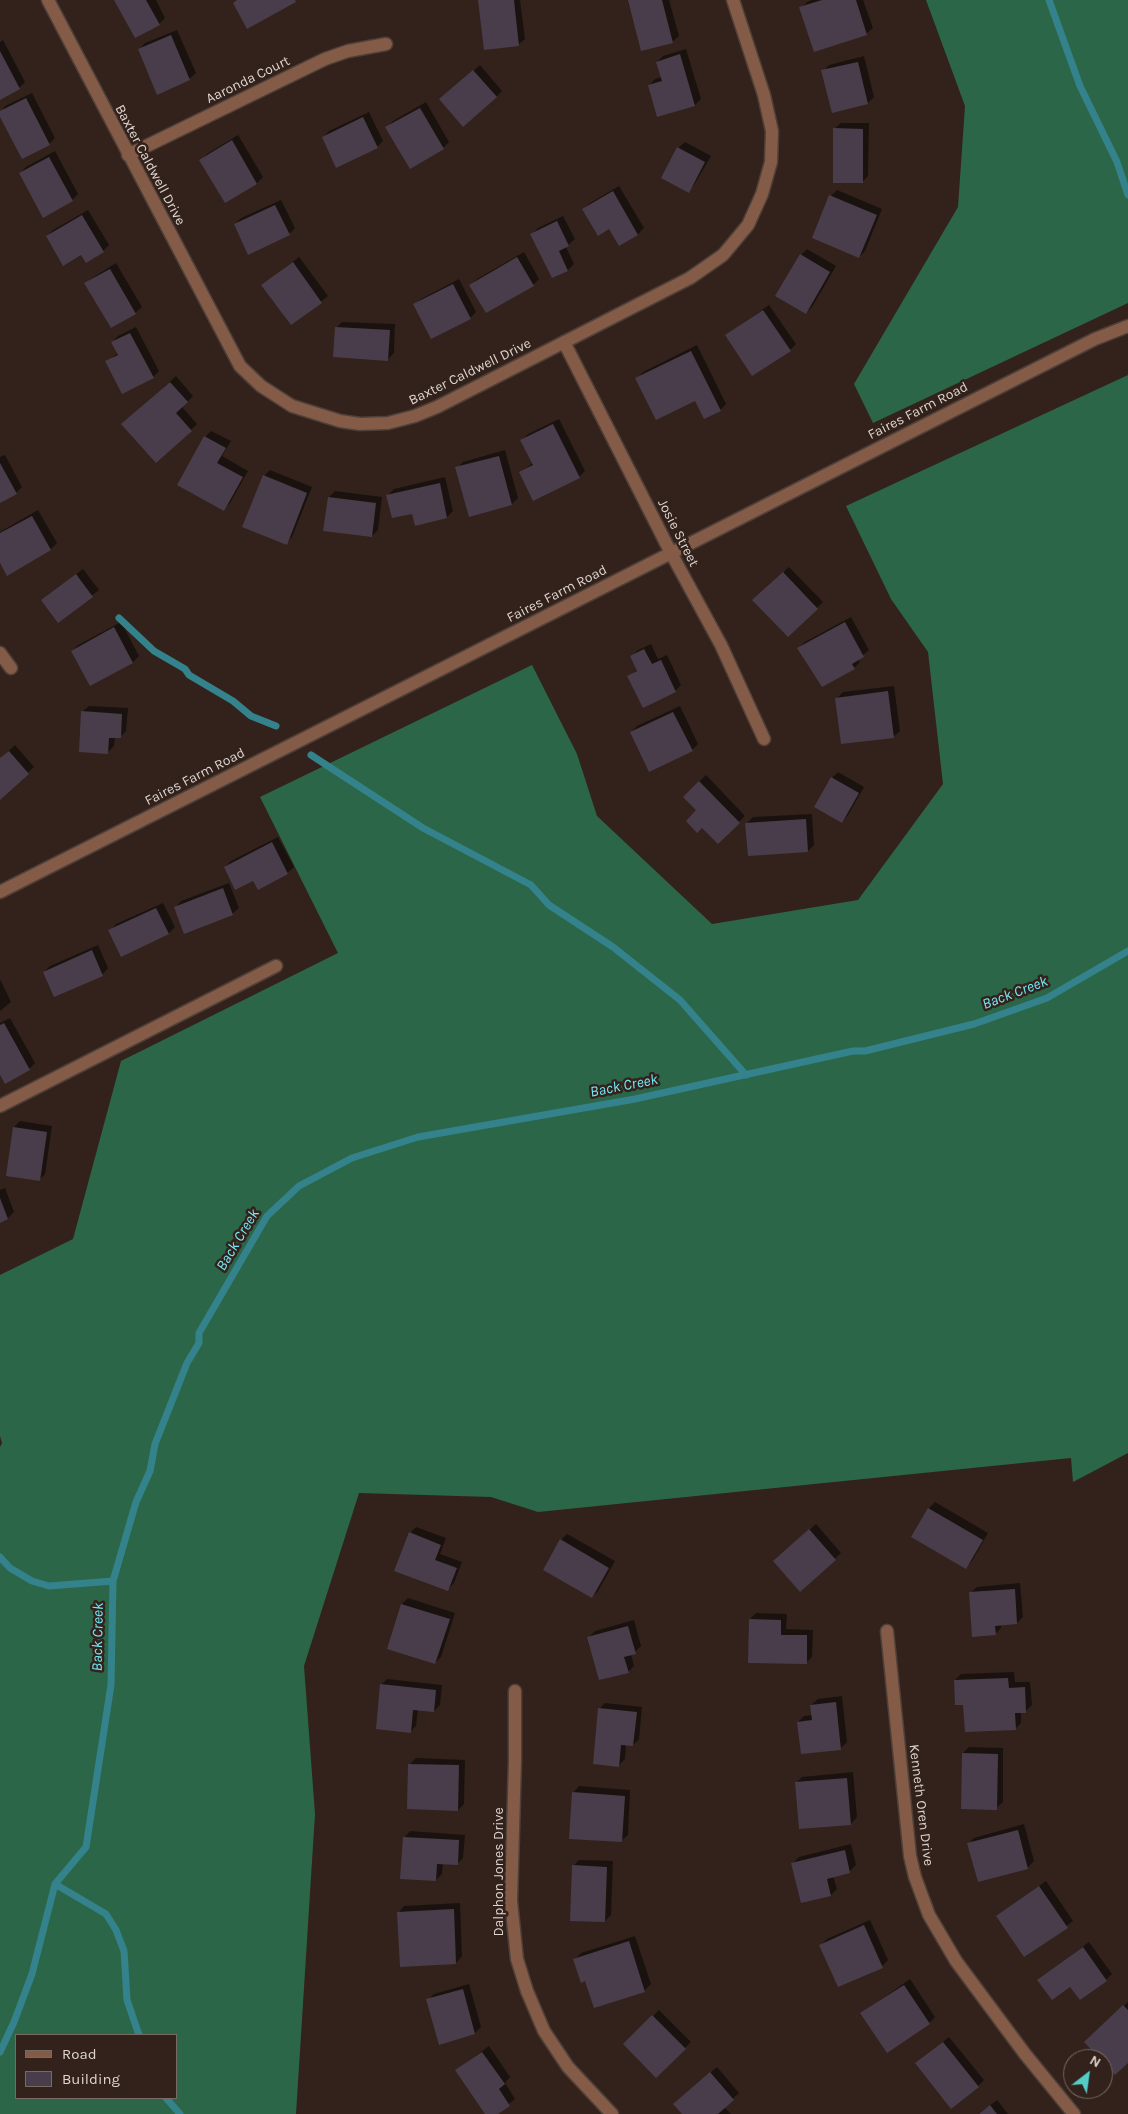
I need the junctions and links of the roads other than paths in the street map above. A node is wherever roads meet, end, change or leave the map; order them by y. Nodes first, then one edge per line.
1 (48, 0) edge
2 (733, 0) edge
3 (386, 44) dead end
4 (128, 156) junction
5 (1128, 326) edge
6 (564, 342) junction
7 (671, 553) junction
8 (0, 654) edge
9 (11, 668) dead end
10 (764, 739) dead end
11 (0, 892) edge
12 (276, 966) dead end
13 (0, 1106) edge
14 (886, 1631) dead end
15 (514, 1691) dead end
16 (612, 2114) edge
17 (1074, 2114) edge

1 - 4 street, Baxter Caldwell Drive
2 - 6 street, Baxter Caldwell Drive
3 - 4 street, Aaronda Court
4 - 6 street, Baxter Caldwell Drive
5 - 7 street, Faires Farm Road
6 - 7 street, Josie Street
7 - 10 street, Josie Street
7 - 11 street, Faires Farm Road
8 - 9 street
12 - 13 street
14 - 17 street, Kenneth Oren Drive
15 - 16 street, Dalphon Jones Drive

